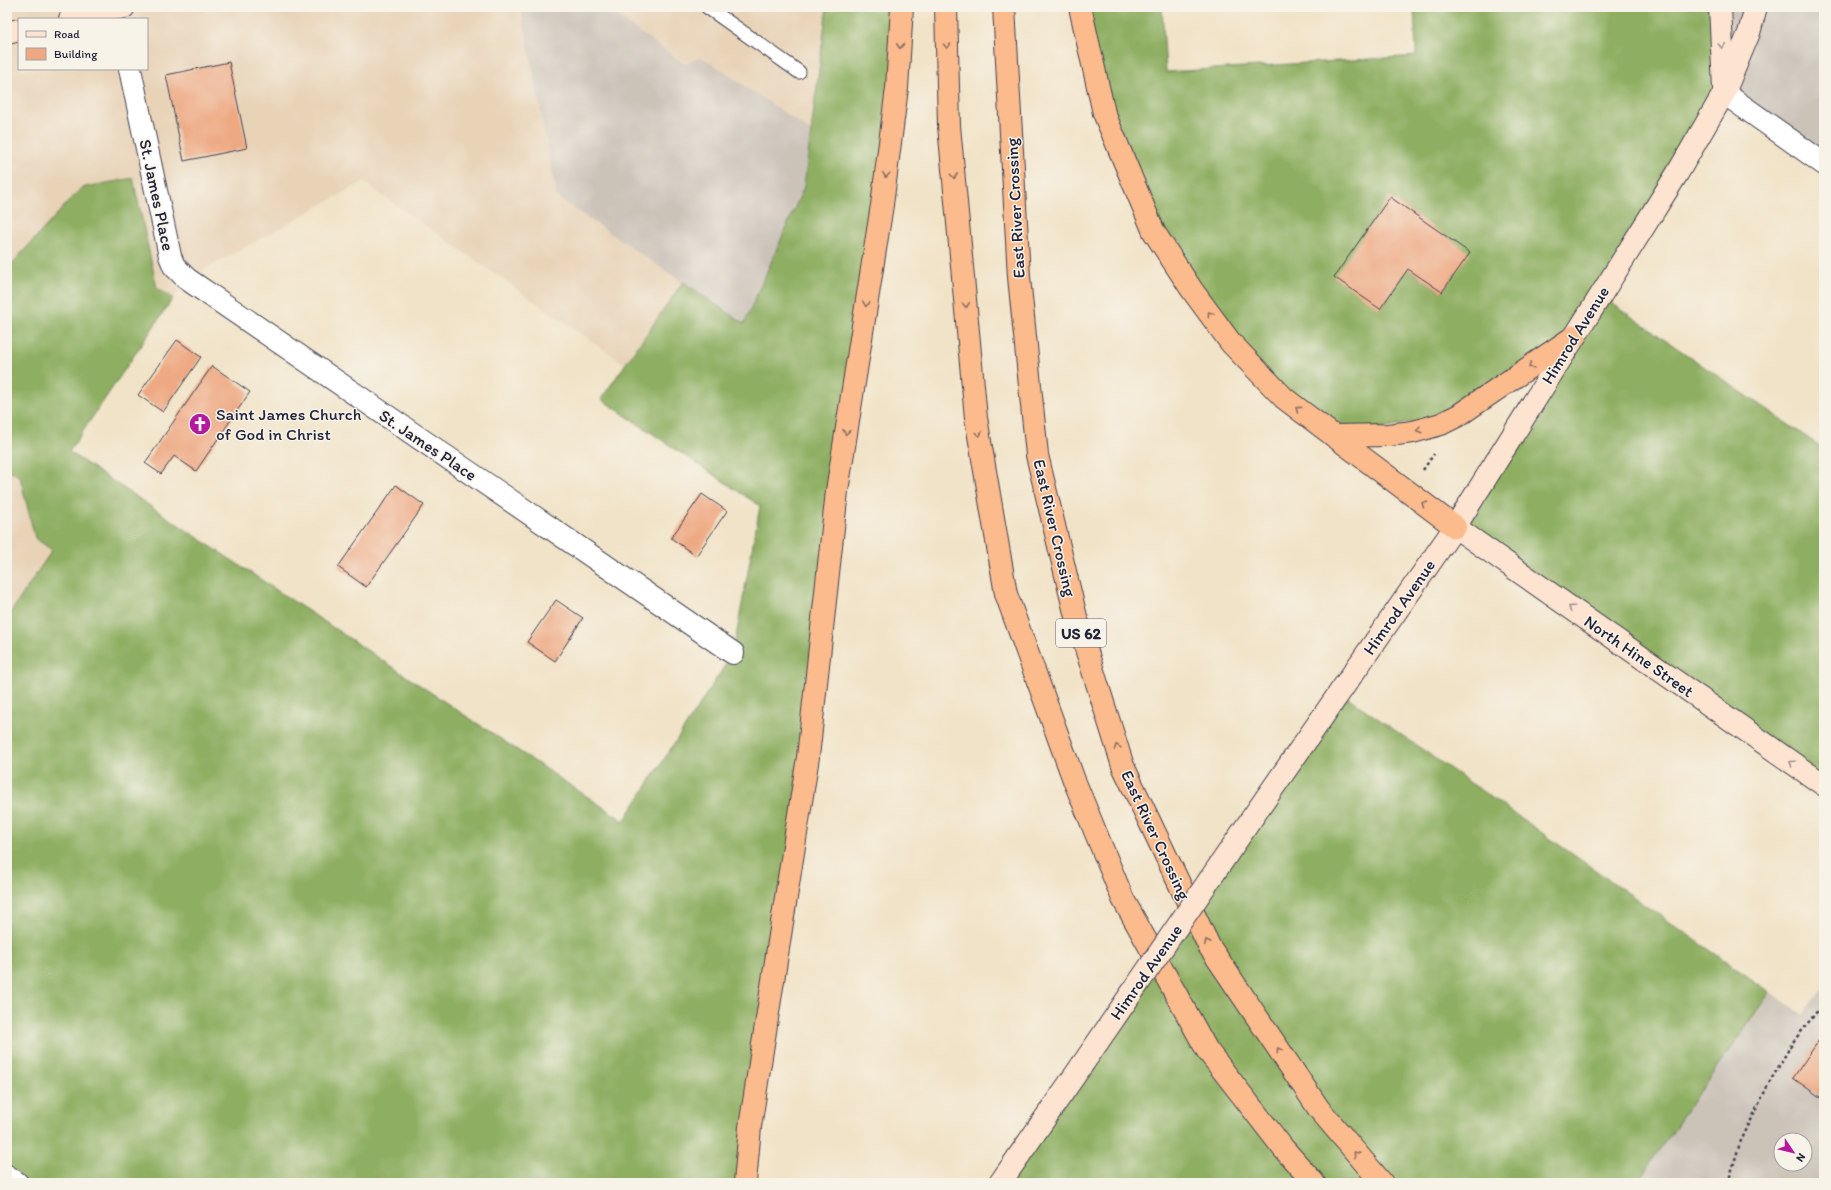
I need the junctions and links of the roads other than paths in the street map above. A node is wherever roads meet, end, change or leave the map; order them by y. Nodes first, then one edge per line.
1 (707, 7) edge
2 (902, 7) edge
3 (946, 7) edge
4 (1004, 7) edge
5 (1080, 7) edge
6 (1720, 7) edge
7 (1756, 7) edge
8 (120, 11) edge
9 (76, 18) edge
10 (18, 30) edge
11 (7, 33) edge
12 (130, 70) edge
13 (799, 72) dead end
14 (1724, 93) junction
15 (1824, 164) edge
16 (1574, 336) junction
17 (1334, 436) junction
18 (1455, 527) junction
19 (733, 653) dead end
20 (1824, 786) edge
21 (7, 1176) edge
22 (17, 1183) edge
23 (745, 1183) edge
24 (1000, 1183) edge
25 (1314, 1183) edge
26 (1382, 1183) edge

1 - 13 lane
2 -> 23 highway
3 -> 25 highway
26 -> 4 highway, East River Crossing / US 62
17 -> 5 highway
6 -> 14 main road
7 - 14 main road, Himrod Avenue
8 - 9 main road
10 - 11 main road
12 - 19 street, St. James Place
14 - 15 street
14 - 16 main road, Himrod Avenue
16 -> 17 highway
16 - 18 main road, Himrod Avenue
18 -> 17 highway
20 -> 18 main road, North Hine Street
18 - 24 main road, Himrod Avenue, bridge
21 - 22 street

